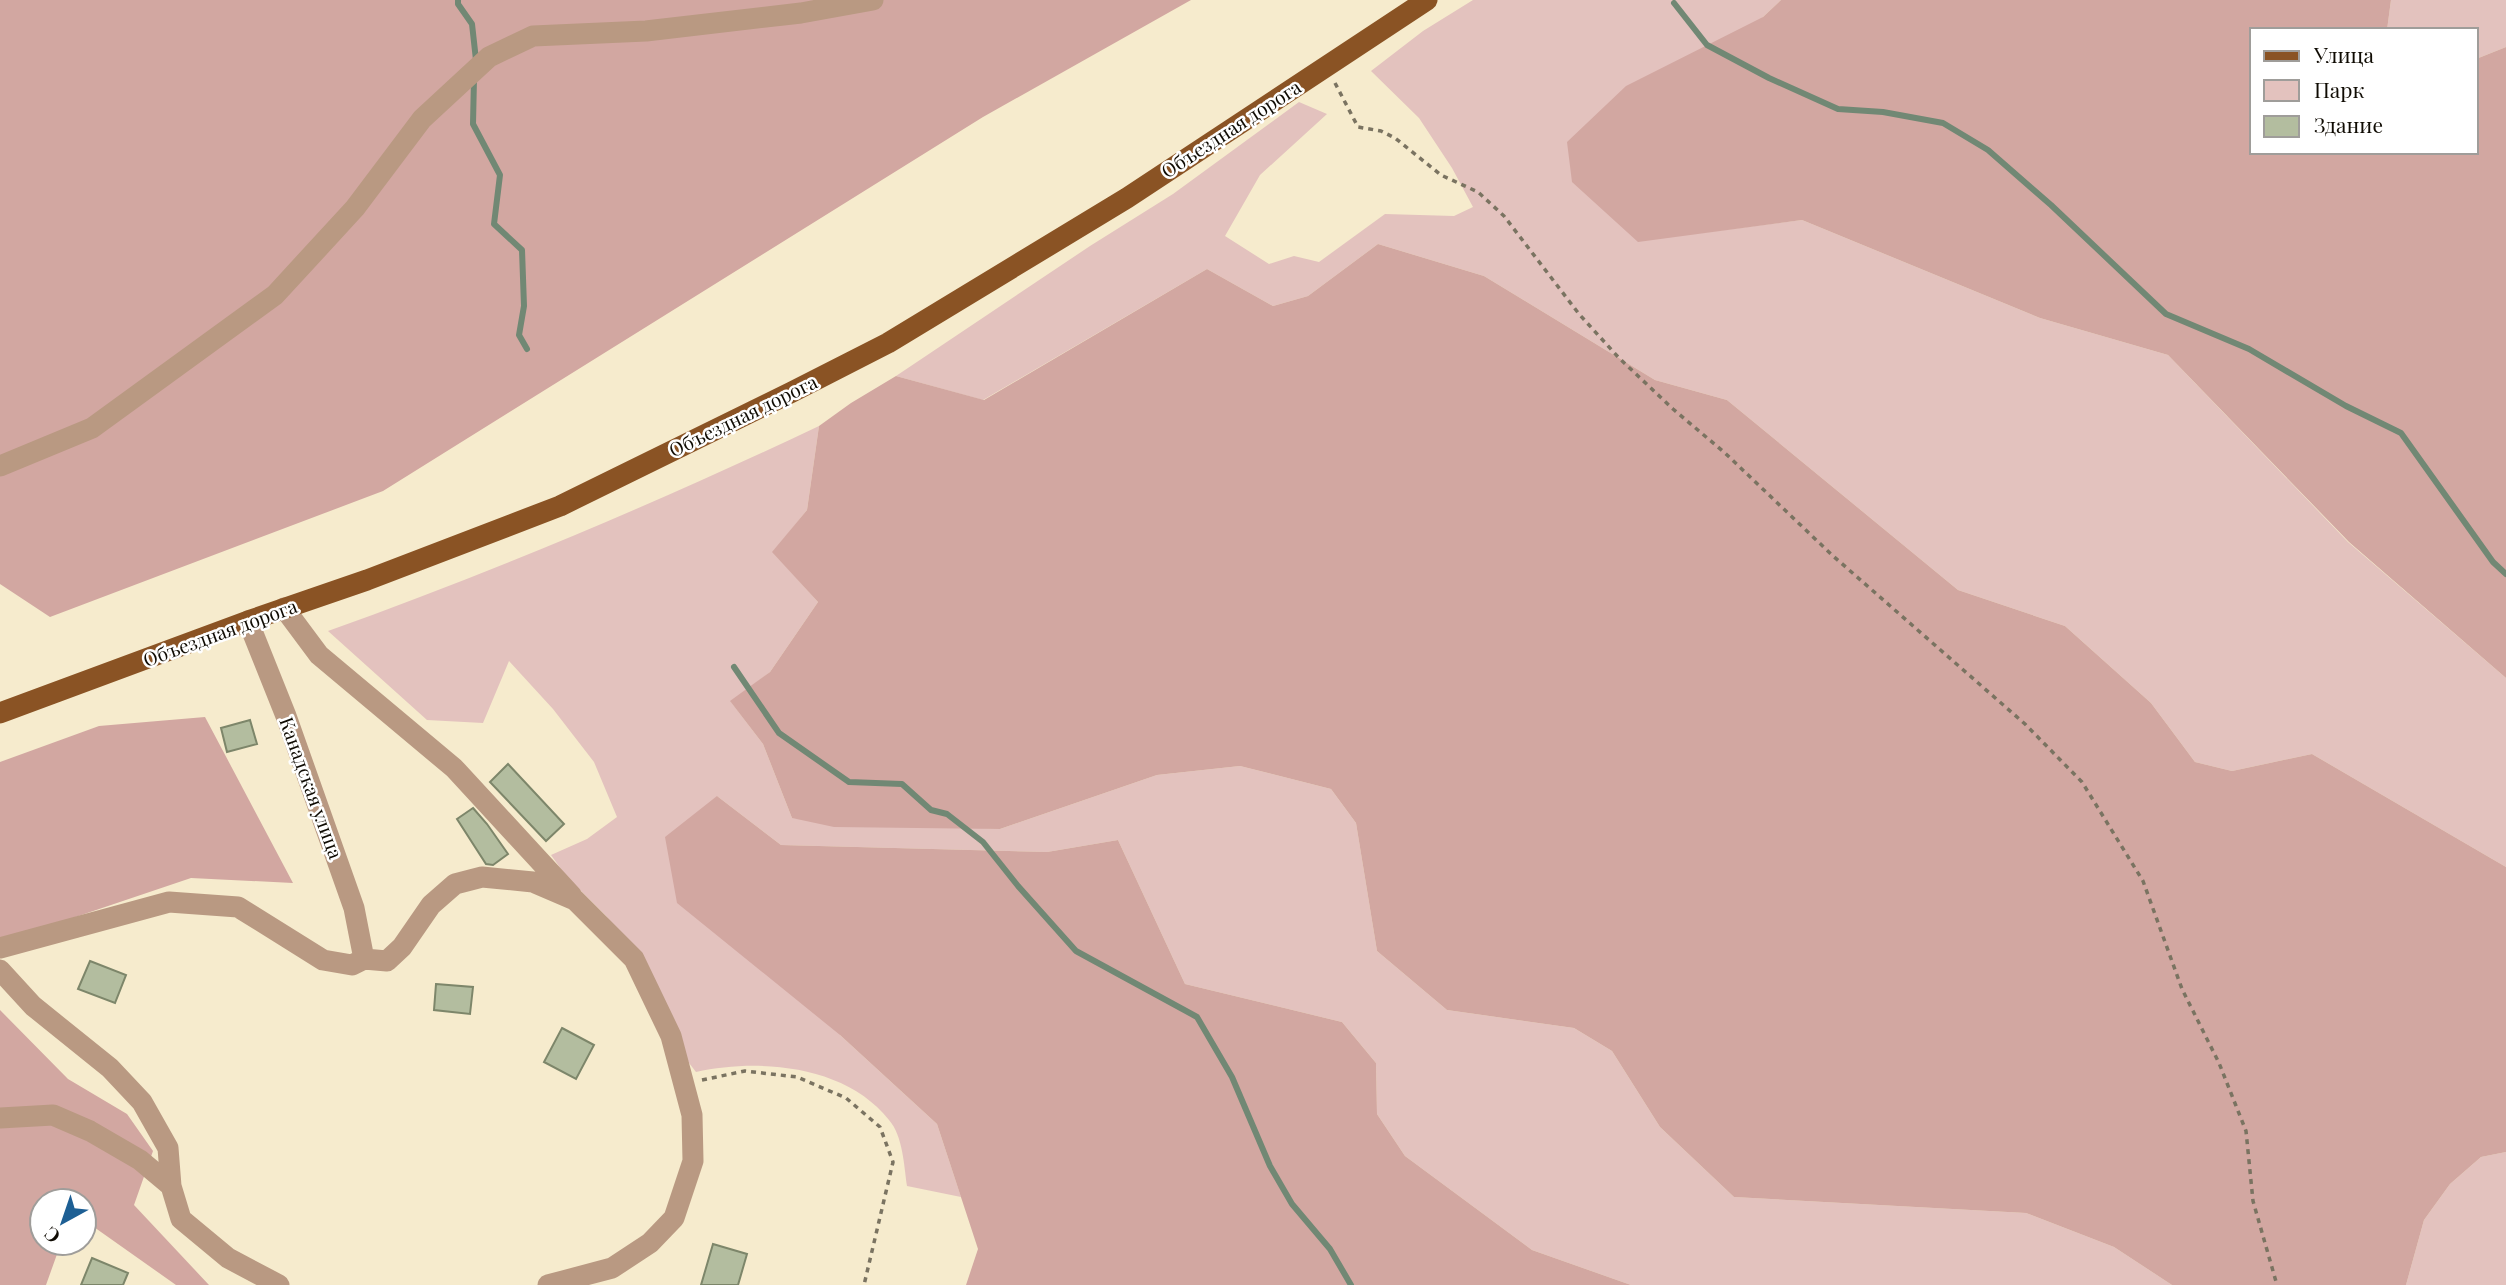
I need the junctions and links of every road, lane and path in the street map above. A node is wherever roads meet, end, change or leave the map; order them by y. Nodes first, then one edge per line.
1 (873, 0) edge
2 (1427, 0) edge
3 (1328, 65) junction
4 (0, 466) edge
5 (284, 608) junction
6 (248, 621) junction
7 (0, 713) edge
8 (575, 900) junction
9 (0, 948) edge
10 (364, 959) junction
11 (0, 970) edge
12 (683, 1084) junction
13 (0, 1118) edge
14 (171, 1186) junction
15 (279, 1285) edge
16 (548, 1285) edge
17 (864, 1285) edge
18 (2277, 1285) edge

1 - 4 street
2 - 3 main road, Объездная дорога
3 - 5 main road, Объездная дорога
3 - 18 path
5 - 6 main road, Объездная дорога
5 - 8 street
6 - 7 main road, Объездная дорога
6 - 10 street, Канадская улица
8 - 10 street
8 - 12 street
9 - 10 street
11 - 14 street
12 - 16 street
12 - 17 path
13 - 14 street
14 - 15 street

